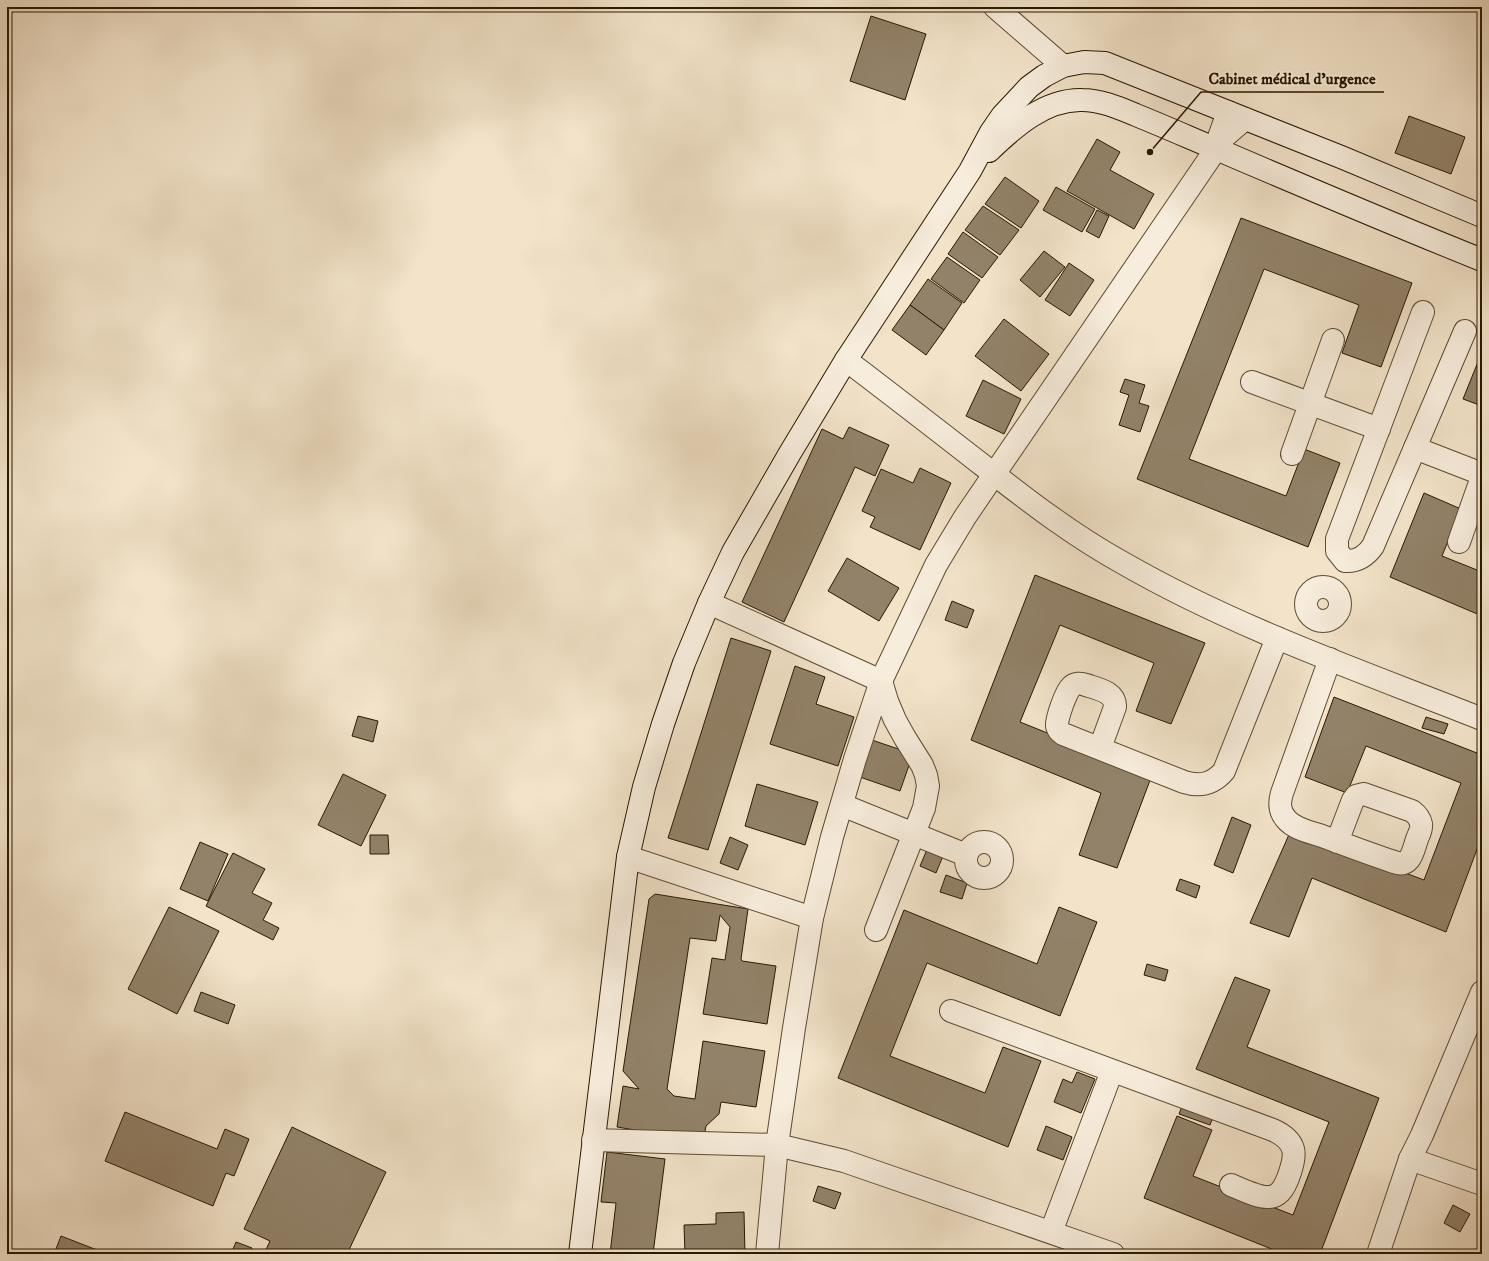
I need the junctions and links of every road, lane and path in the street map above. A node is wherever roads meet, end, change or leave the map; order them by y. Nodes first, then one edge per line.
1 (995, 7) edge
2 (1062, 66) junction
3 (1216, 149) junction
4 (970, 171) junction
5 (1482, 216) edge
6 (1482, 260) edge
7 (1423, 312) dead end
8 (1465, 331) dead end
9 (1333, 340) dead end
10 (846, 360) junction
11 (1252, 382) dead end
12 (1310, 403) junction
13 (1379, 429) junction
14 (1415, 448) junction
15 (1292, 454) dead end
16 (1482, 474) edge
17 (995, 475) junction
18 (1482, 477) edge
19 (1459, 542) dead end
20 (1345, 561) junction
21 (709, 603) junction
22 (1277, 638) junction
23 (1305, 650) junction
24 (1330, 659) junction
25 (881, 681) junction
26 (1482, 719) edge
27 (1100, 748) dead end
28 (842, 805) junction
29 (913, 834) junction
30 (1337, 842) dead end
31 (966, 855) dead end
32 (628, 857) junction
33 (812, 918) junction
34 (876, 930) dead end
35 (1482, 992) edge
36 (951, 1011) dead end
37 (1112, 1071) junction
38 (593, 1140) junction
39 (777, 1145) junction
40 (1410, 1159) junction
41 (1482, 1184) edge
42 (1231, 1185) dead end
43 (1051, 1232) junction
44 (1073, 1247) edge
45 (580, 1254) edge
46 (767, 1254) edge
47 (1113, 1254) edge
48 (1378, 1254) edge

1 - 2 street
2 - 4 street
2 - 5 street
3 - 4 street
3 - 6 street
3 - 17 street
4 - 10 street
7 - 13 street
8 - 14 street
9 - 12 street
10 - 17 street
10 - 21 street
11 - 12 street
12 - 13 street
12 - 15 street
13 - 20 street
14 - 16 street
14 - 20 street
17 - 22 street
17 - 25 street
18 - 19 street
20 - 23 street
21 - 25 street
21 - 32 street
22 - 23 street
22 - 27 street
23 - 24 street
24 - 26 street
24 - 30 street
25 - 28 street
25 - 29 street
28 - 29 street
28 - 33 street
29 - 31 street
29 - 34 street
32 - 33 street
32 - 38 street
33 - 39 street
35 - 40 street
36 - 37 street
37 - 42 street
37 - 43 street
38 - 39 street
38 - 45 street
39 - 43 street
39 - 46 street
40 - 41 street
40 - 48 street
43 - 44 street
44 - 47 street

